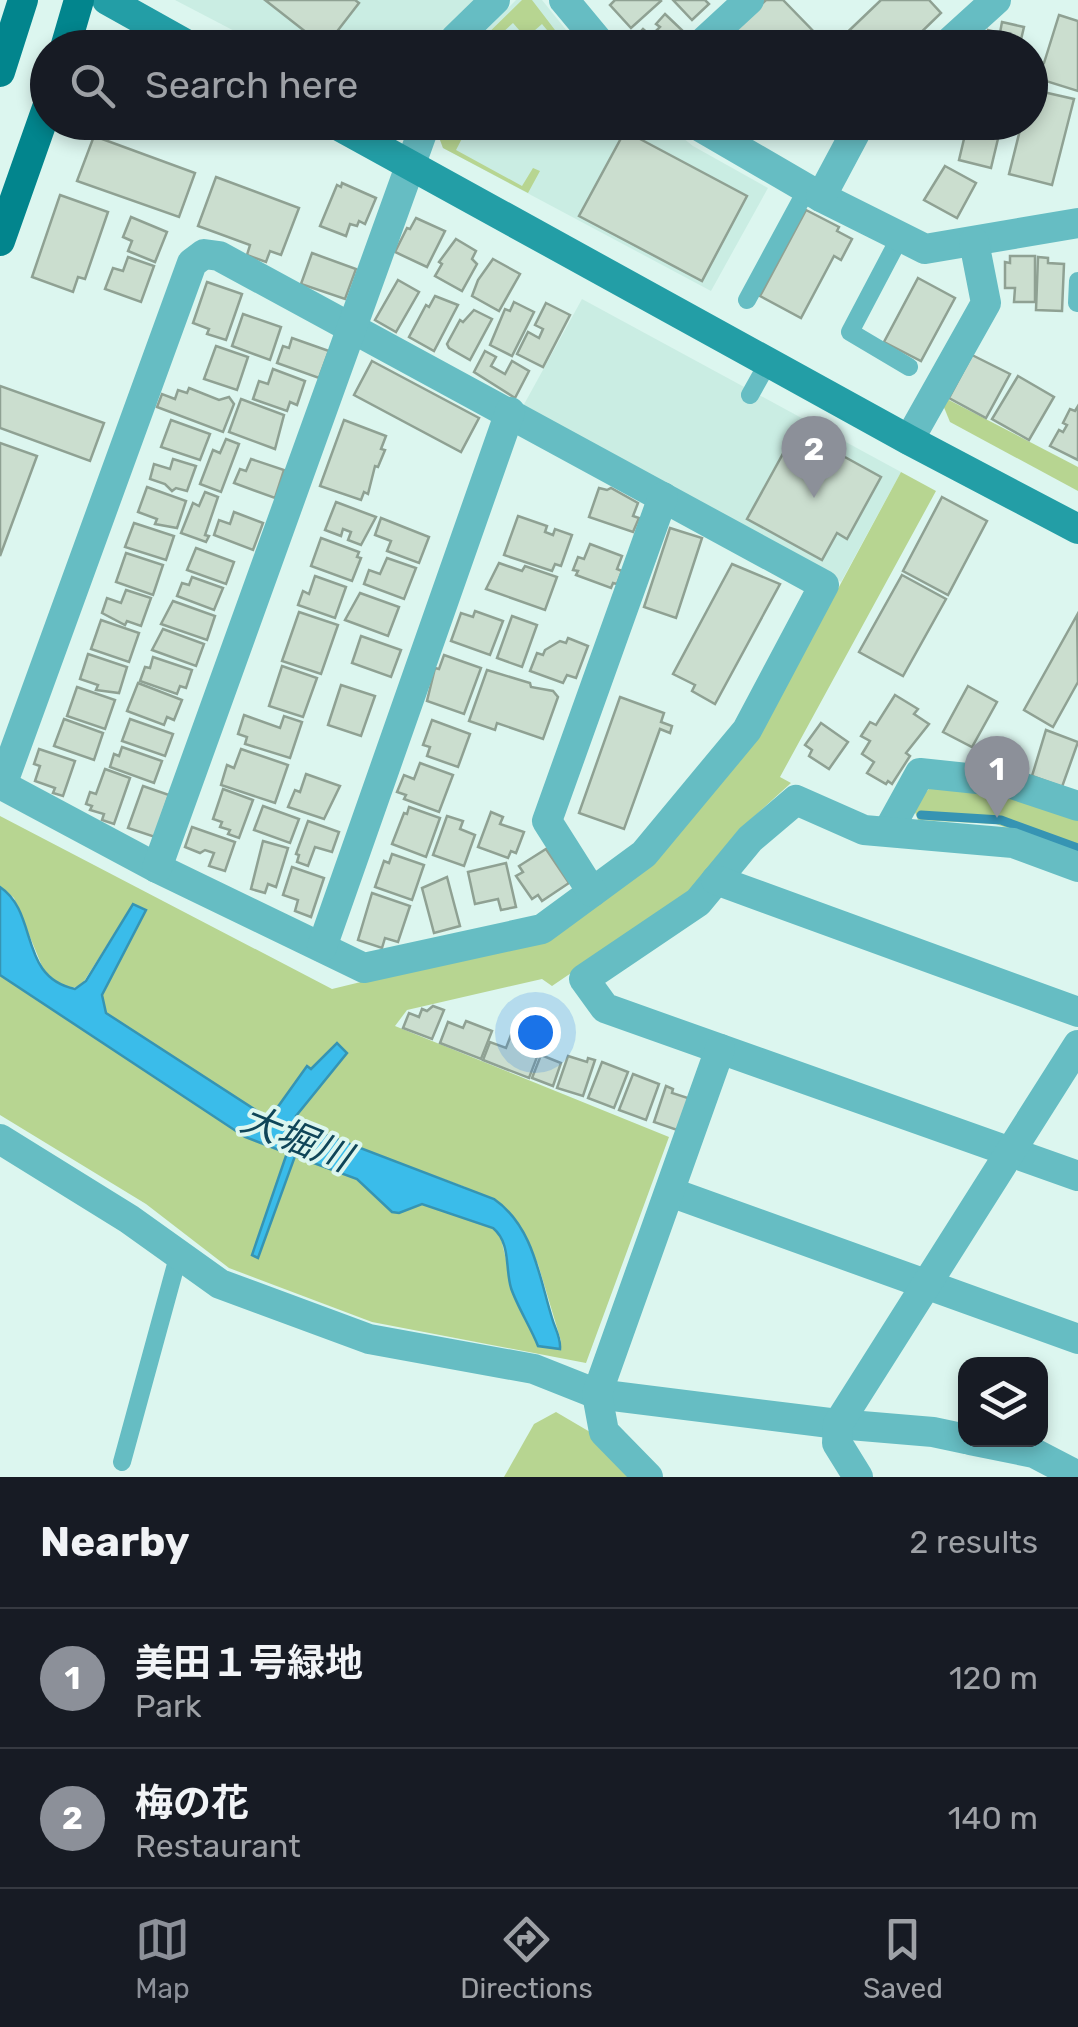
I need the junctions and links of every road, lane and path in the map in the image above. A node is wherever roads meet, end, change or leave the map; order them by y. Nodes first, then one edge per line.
1 (23, 0) edge
2 (79, 0) edge
3 (107, 0) edge
4 (494, 0) edge
5 (564, 0) edge
6 (749, 0) edge
7 (996, 0) edge
8 (70, 30) edge
9 (161, 30) edge
10 (463, 30) edge
11 (589, 30) edge
12 (717, 30) edge
13 (963, 30) edge
14 (0, 72) edge
15 (36, 140) edge
16 (366, 140) edge
17 (420, 140) edge
18 (723, 140) edge
19 (849, 140) edge
20 (412, 164) junction
21 (814, 193) junction
22 (1078, 224) edge
23 (900, 237) junction
24 (0, 241) edge
25 (974, 242) junction
26 (1078, 281) edge
27 (748, 300) dead end
28 (1077, 302) edge
29 (353, 328) junction
30 (769, 361) junction
31 (909, 366) dead end
32 (750, 395) dead end
33 (510, 412) junction
34 (909, 440) junction
35 (663, 497) junction
36 (1078, 528) edge
37 (1, 785) edge
38 (1078, 806) edge
39 (888, 831) junction
40 (1078, 867) edge
41 (157, 868) junction
42 (716, 880) junction
43 (592, 892) junction
44 (322, 947) junction
45 (1078, 1012) edge
46 (1078, 1045) edge
47 (720, 1049) junction
48 (0, 1139) edge
49 (1009, 1150) junction
50 (1078, 1176) edge
51 (670, 1192) junction
52 (178, 1256) junction
53 (925, 1285) junction
54 (1078, 1340) edge
55 (598, 1394) junction
56 (838, 1424) junction
57 (958, 1437) edge
58 (1009, 1447) edge
59 (122, 1462) dead end
60 (1078, 1476) edge
61 (648, 1477) edge
62 (858, 1477) edge

1 - 14 main road
2 - 8 main road
3 - 9 street
4 - 10 street
5 - 11 street
6 - 12 street
7 - 13 street
15 - 24 main road
16 - 20 street
17 - 20 street
18 - 21 street
19 - 21 street
20 - 29 street
20 - 30 street
21 - 23 street
21 - 27 lane
22 - 25 street
23 - 25 street
23 - 31 lane
25 - 34 street
26 - 28 lane
29 - 33 street
29 - 37 street
29 - 41 street
30 - 32 lane
30 - 34 street
33 - 35 street
33 - 44 street
34 - 36 street
35 - 43 street
35 - 43 street
37 - 41 street
38 - 39 street
39 - 40 street
39 - 42 street
41 - 44 street
42 - 45 street
42 - 47 street
43 - 44 street
46 - 49 street
47 - 49 street
47 - 51 street
48 - 52 street
49 - 50 street
49 - 53 street
51 - 53 street
51 - 55 street
52 - 55 street
52 - 59 lane
53 - 54 street
53 - 56 street
55 - 56 street
55 - 61 street
56 - 57 street
56 - 62 street
58 - 60 street

